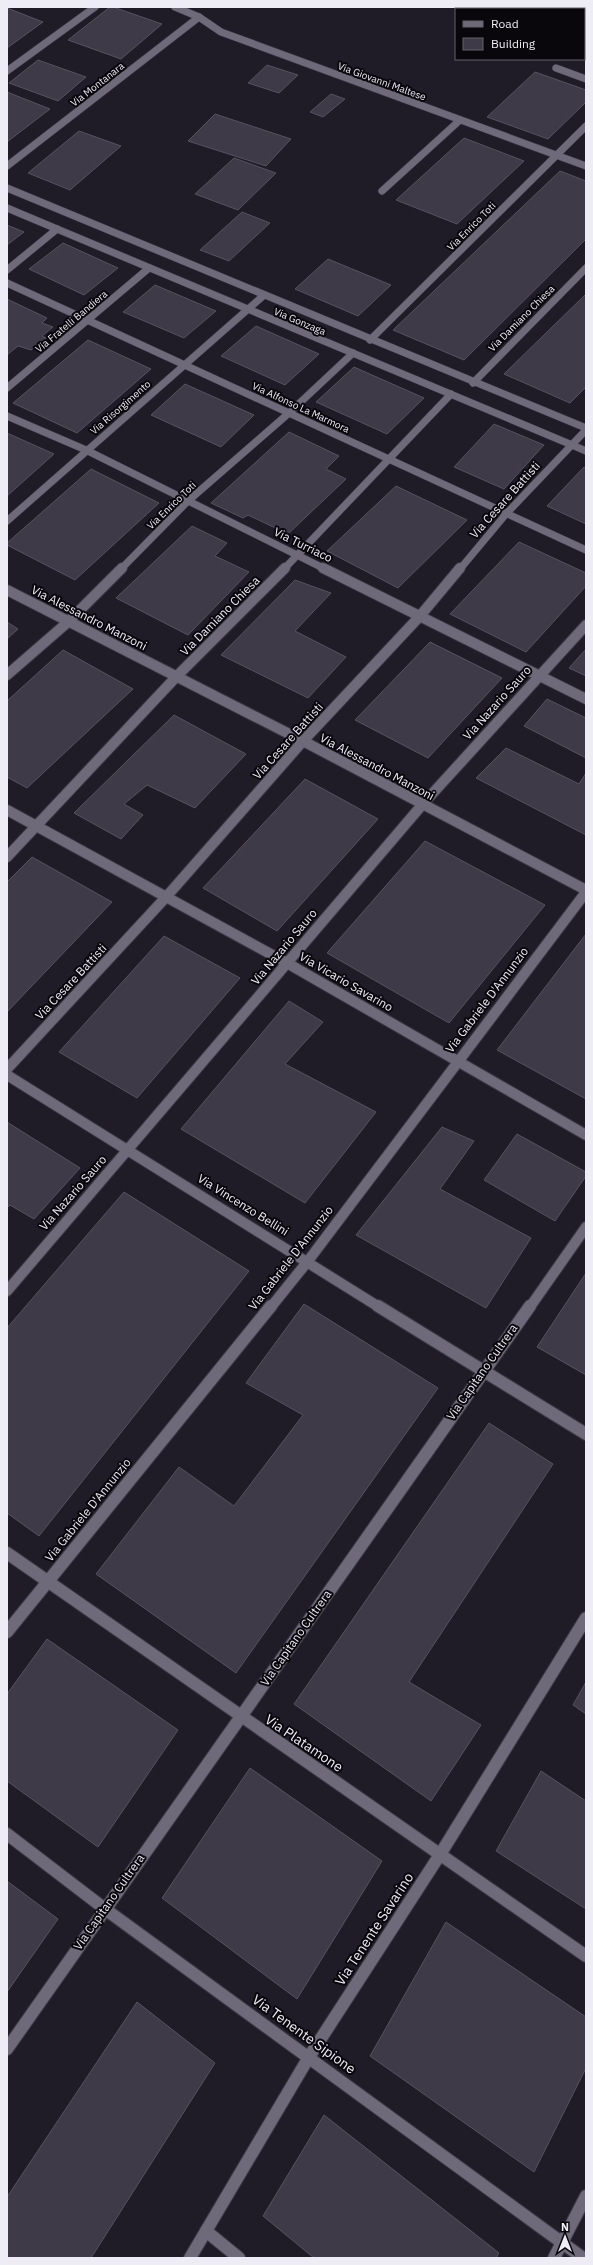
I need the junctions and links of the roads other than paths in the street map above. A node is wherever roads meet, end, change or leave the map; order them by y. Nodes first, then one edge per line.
1 (95, 7) edge
2 (176, 7) edge
3 (199, 17) junction
4 (556, 68) dead end
5 (7, 71) edge
6 (586, 79) edge
7 (460, 120) junction
8 (586, 126) edge
9 (557, 156) junction
10 (7, 166) edge
11 (586, 166) edge
12 (7, 188) edge
13 (382, 191) dead end
14 (7, 208) edge
15 (57, 229) junction
16 (149, 268) junction
17 (586, 268) edge
18 (7, 270) edge
19 (7, 283) edge
20 (263, 296) junction
21 (248, 309) junction
22 (88, 319) junction
23 (370, 340) junction
24 (352, 353) junction
25 (185, 364) junction
26 (473, 383) junction
27 (7, 388) edge
28 (451, 394) junction
29 (289, 413) junction
30 (7, 416) edge
31 (586, 429) edge
32 (572, 445) junction
33 (86, 450) junction
34 (586, 451) edge
35 (390, 460) junction
36 (188, 501) junction
37 (506, 514) junction
38 (7, 521) edge
39 (586, 550) edge
40 (298, 556) junction
41 (7, 590) edge
42 (420, 616) junction
43 (68, 622) junction
44 (586, 625) edge
45 (7, 675) edge
46 (177, 676) junction
47 (538, 676) junction
48 (586, 699) edge
49 (302, 741) junction
50 (422, 805) junction
51 (7, 810) edge
52 (36, 827) junction
53 (7, 857) edge
54 (586, 891) edge
55 (167, 896) junction
56 (288, 963) junction
57 (457, 1060) junction
58 (7, 1069) edge
59 (7, 1075) edge
60 (586, 1135) edge
61 (129, 1148) junction
62 (586, 1227) edge
63 (308, 1261) junction
64 (7, 1291) edge
65 (482, 1372) junction
66 (586, 1434) edge
67 (7, 1553) edge
68 (47, 1582) junction
69 (586, 1618) edge
70 (7, 1632) edge
71 (240, 1718) junction
72 (7, 1834) edge
73 (441, 1853) junction
74 (105, 1909) junction
75 (586, 1956) edge
76 (7, 2049) edge
77 (309, 2057) junction
78 (586, 2196) edge
79 (206, 2231) junction
80 (562, 2242) junction
81 (190, 2258) edge
82 (239, 2258) edge
83 (554, 2258) edge
84 (583, 2258) edge

1 - 5 street
2 - 3 street, Via Giovanni Maltese
3 - 7 street, Via Giovanni Maltese
3 - 10 street, Via Montanara
4 - 6 street
7 - 9 street, Via Giovanni Maltese
7 - 13 street
8 - 9 street, Via Enrico Toti
9 - 11 street, Via Giovanni Maltese
9 - 23 street, Via Enrico Toti
12 - 20 street, Via Gonzaga
14 - 15 street, Via Gonzaga
15 - 16 street, Via Gonzaga
15 - 18 street
16 - 21 street, Via Gonzaga
16 - 22 street, Via Fratelli Bandiera
17 - 26 street, Via Damiano Chiesa
19 - 22 street, Via Alfonso La Marmora
20 - 21 street, Via Risorgimento
20 - 23 street, Via Gonzaga
21 - 24 street, Via Gonzaga
21 - 25 street, Via Risorgimento
22 - 25 street, Via Alfonso La Marmora
22 - 27 street, Via Fratelli Bandiera
23 - 26 street, Via Gonzaga
24 - 28 street, Via Gonzaga
24 - 29 street, Via Enrico Toti
25 - 29 street, Via Alfonso La Marmora
25 - 33 street, Via Risorgimento
26 - 31 street, Via Gonzaga
28 - 32 street, Via Gonzaga
28 - 35 street, Via Damiano Chiesa
29 - 35 street, Via Alfonso La Marmora
29 - 36 street, Via Enrico Toti
30 - 33 street, Via Turriaco
31 - 32 street, Via Cesare Battisti
32 - 34 street, Via Gonzaga
32 - 37 street, Via Cesare Battisti
33 - 36 street, Via Turriaco
33 - 38 street, Via Risorgimento
35 - 37 street, Via Alfonso La Marmora
35 - 40 street, Via Damiano Chiesa
36 - 40 street, Via Turriaco
36 - 43 street, Via Enrico Toti
37 - 39 street, Via Alfonso La Marmora
37 - 42 street, Via Cesare Battisti
40 - 42 street, Via Turriaco
40 - 46 street, Via Damiano Chiesa
41 - 43 street, Via Alessandro Manzoni
42 - 47 street, Via Turriaco
42 - 49 street, Via Cesare Battisti
43 - 45 street, Via Enrico Toti
43 - 46 street, Via Alessandro Manzoni
44 - 47 street, Via Nazario Sauro
46 - 49 street, Via Alessandro Manzoni
46 - 52 street, Via Damiano Chiesa
47 - 48 street, Via Turriaco
47 - 50 street, Via Nazario Sauro
49 - 50 street, Via Alessandro Manzoni
49 - 55 street, Via Cesare Battisti
50 - 54 street, Via Alessandro Manzoni
50 - 56 street, Via Nazario Sauro
51 - 52 street, Via Vicario Savarino
52 - 53 street, Via Damiano Chiesa
52 - 55 street, Via Vicario Savarino
54 - 57 street, Via Gabriele D'Annunzio
55 - 56 street, Via Vicario Savarino
55 - 58 street, Via Cesare Battisti
56 - 57 street, Via Vicario Savarino
56 - 61 street, Via Nazario Sauro
57 - 60 street, Via Vicario Savarino
57 - 63 street, Via Gabriele D'Annunzio
59 - 61 street, Via Vincenzo Bellini
61 - 63 street, Via Vincenzo Bellini
61 - 64 street, Via Nazario Sauro
62 - 65 street, Via Capitano Cultrera
63 - 65 street, Via Vincenzo Bellini
63 - 68 street, Via Gabriele D'Annunzio
65 - 66 street, Via Vincenzo Bellini
65 - 71 street, Via Capitano Cultrera
67 - 68 street, Via Platamone
68 - 70 street, Via Gabriele D'Annunzio
68 - 71 street, Via Platamone
69 - 73 street, Via Tenente Savarino
71 - 73 street, Via Platamone
71 - 74 street, Via Capitano Cultrera
72 - 74 street, Via Tenente Sipione
73 - 75 street, Via Platamone
73 - 77 street, Via Tenente Savarino
74 - 76 street, Via Capitano Cultrera
74 - 77 street, Via Tenente Sipione
77 - 79 street, Via Tenente Savarino
77 - 80 street, Via Tenente Sipione
78 - 80 street
79 - 81 street, Via Tenente Savarino
79 - 82 street
80 - 83 street
80 - 84 street, Via Tenente Sipione

